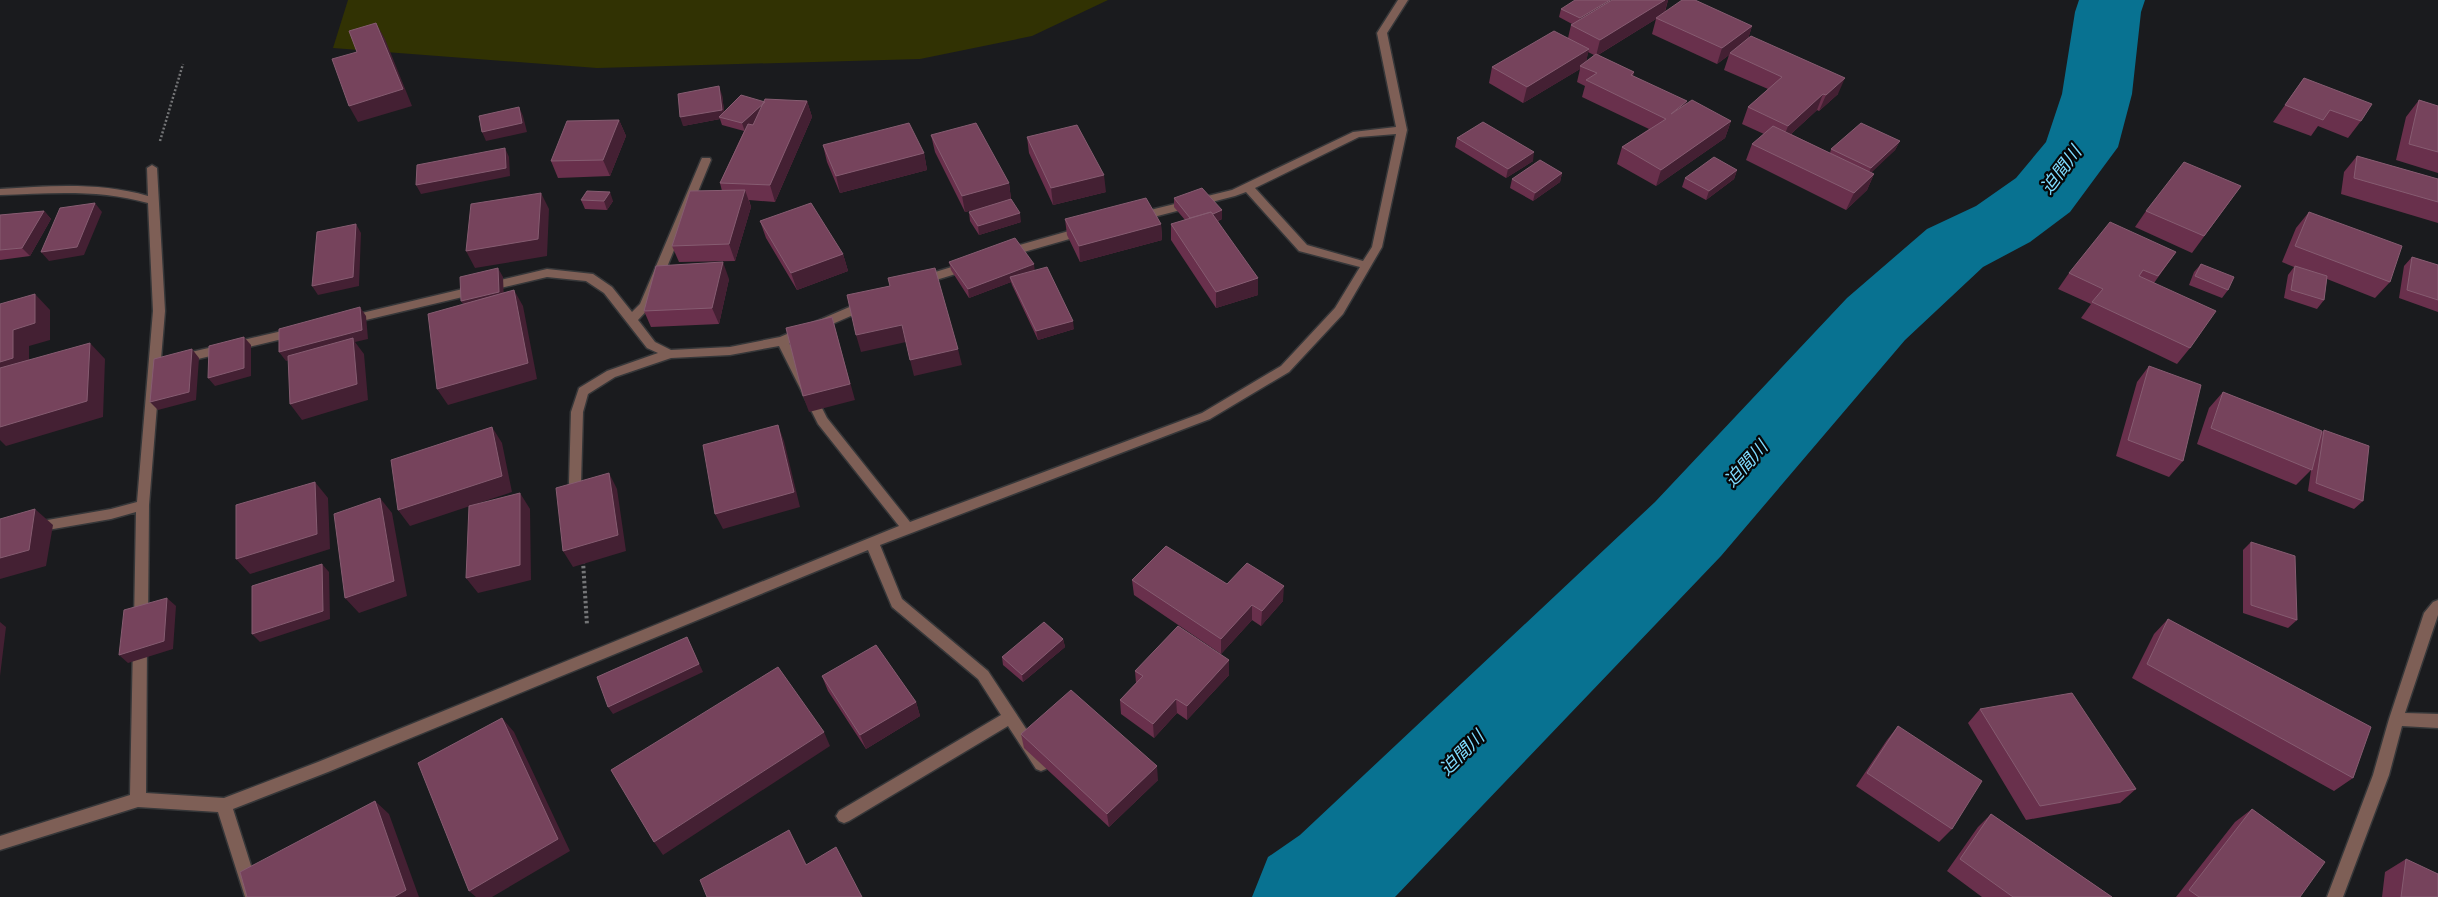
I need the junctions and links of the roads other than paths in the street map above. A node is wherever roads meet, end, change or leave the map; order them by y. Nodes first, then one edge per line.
1 (1403, 0) edge
2 (1402, 130) junction
3 (706, 160) dead end
4 (152, 168) road end
5 (1248, 187) junction
6 (0, 192) edge
7 (154, 201) junction
8 (1124, 220) edge
9 (1096, 227) edge
10 (994, 257) edge
11 (975, 263) edge
12 (1366, 265) junction
13 (910, 285) edge
14 (873, 301) edge
15 (631, 320) junction
16 (336, 323) edge
17 (307, 330) edge
18 (782, 341) junction
19 (670, 354) junction
20 (153, 366) junction
21 (576, 483) edge
22 (143, 505) junction
23 (908, 528) junction
24 (18, 530) edge
25 (872, 543) junction
26 (2438, 606) edge
27 (1011, 717) junction
28 (2396, 719) junction
29 (2438, 721) edge
30 (1041, 764) edge
31 (138, 800) junction
32 (224, 805) junction
33 (844, 816) dead end
34 (0, 844) edge
35 (253, 897) edge
36 (2335, 897) edge

1 - 2 street
2 - 5 street
2 - 12 street
3 - 15 street
4 - 7 street
5 - 8 street
5 - 12 street
6 - 7 street
7 - 20 street
9 - 10 street
11 - 13 street
12 - 23 street
14 - 18 street
15 - 16 street
15 - 19 street
17 - 20 street
18 - 19 street
18 - 23 street
19 - 21 street
20 - 22 street
22 - 24 street
22 - 31 street
23 - 25 street
25 - 27 street
25 - 32 street
26 - 28 street
27 - 30 street
27 - 33 street
28 - 29 street
28 - 36 street
31 - 32 street
31 - 34 street
32 - 35 street

